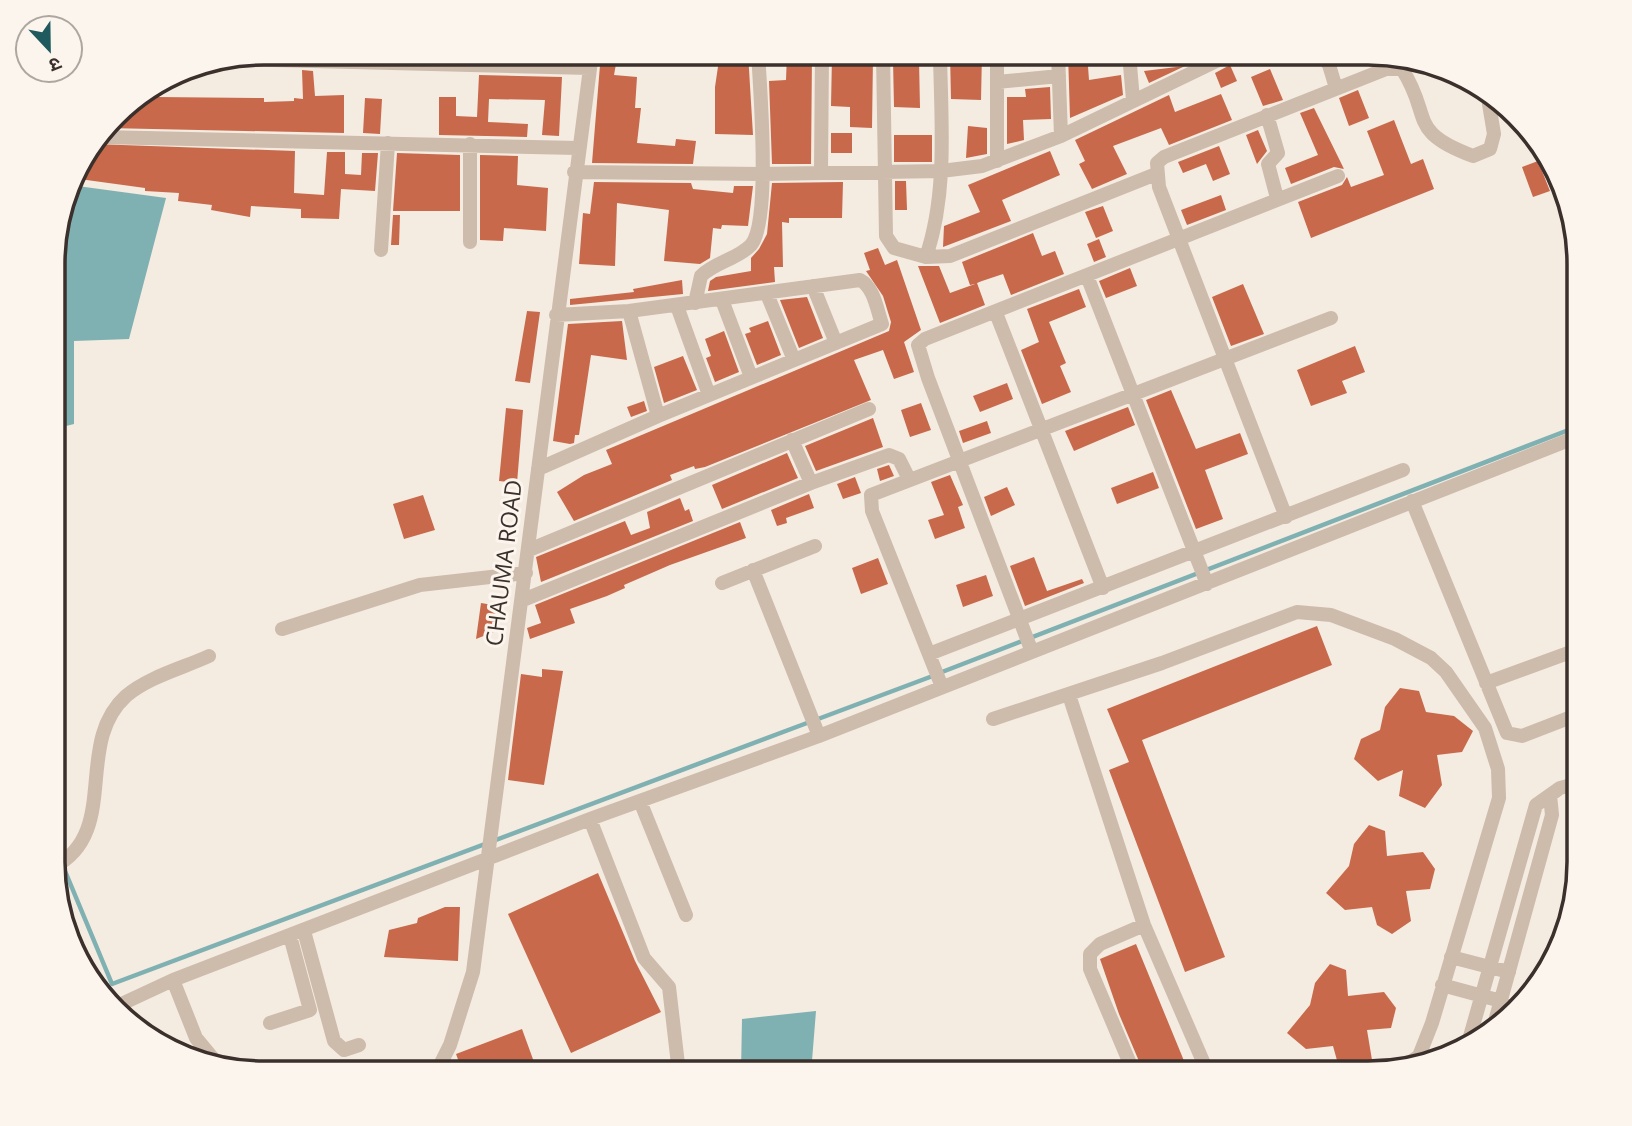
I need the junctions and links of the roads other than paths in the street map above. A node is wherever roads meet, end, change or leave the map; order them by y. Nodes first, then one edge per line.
1 (590, 65) edge
2 (758, 65) edge
3 (822, 65) edge
4 (883, 65) edge
5 (940, 65) edge
6 (997, 65) edge
7 (1059, 65) edge
8 (1130, 65) edge
9 (1207, 65) edge
10 (1329, 65) edge
11 (1059, 75) junction
12 (997, 82) junction
13 (1336, 88) junction
14 (1133, 100) junction
15 (1489, 106) edge
16 (1268, 115) junction
17 (1061, 136) junction
18 (111, 137) edge
19 (388, 143) junction
20 (470, 144) junction
21 (578, 148) junction
22 (997, 162) junction
23 (821, 171) junction
24 (883, 171) junction
25 (941, 171) junction
26 (574, 172) junction
27 (762, 174) junction
28 (1156, 174) junction
29 (1338, 176) dead end
30 (1277, 198) junction
31 (1180, 238) junction
32 (470, 242) dead end
33 (382, 250) dead end
34 (926, 257) junction
35 (1087, 276) junction
36 (813, 286) junction
37 (767, 294) junction
38 (722, 300) junction
39 (695, 303) junction
40 (677, 306) junction
41 (629, 311) junction
42 (996, 313) junction
43 (556, 315) junction
44 (1331, 317) dead end
45 (836, 343) junction
46 (1226, 358) junction
47 (794, 360) junction
48 (751, 377) junction
49 (1132, 394) junction
50 (709, 395) junction
51 (869, 409) dead end
52 (657, 416) junction
53 (1041, 429) junction
54 (792, 439) junction
55 (1567, 441) edge
56 (961, 460) junction
57 (538, 469) junction
58 (1404, 470) dead end
59 (909, 480) junction
60 (811, 483) junction
61 (1412, 501) junction
62 (1286, 517) junction
63 (816, 546) dead end
64 (528, 550) junction
65 (1193, 553) junction
66 (753, 570) junction
67 (526, 573) junction
68 (1203, 577) junction
69 (722, 583) dead end
70 (1103, 588) junction
71 (523, 600) junction
72 (1020, 619) junction
73 (282, 629) dead end
74 (1032, 652) junction
75 (1567, 653) edge
76 (929, 654) junction
77 (209, 656) dead end
78 (1486, 683) junction
79 (942, 687) junction
80 (1069, 695) junction
81 (993, 719) dead end
82 (1567, 719) edge
83 (820, 736) junction
84 (1567, 786) edge
85 (1550, 795) junction
86 (640, 801) junction
87 (590, 819) junction
88 (488, 855) junction
89 (65, 861) edge
90 (686, 915) dead end
91 (1144, 925) junction
92 (304, 931) junction
93 (290, 936) junction
94 (1451, 957) junction
95 (1489, 967) junction
96 (1509, 972) junction
97 (173, 980) junction
98 (1442, 985) junction
99 (1481, 995) junction
100 (123, 1003) edge
101 (1507, 1004) edge
102 (1507, 1005) edge
103 (270, 1023) dead end
104 (1471, 1033) edge
105 (359, 1045) dead end
106 (208, 1053) edge
107 (1420, 1054) edge
108 (442, 1061) edge
109 (678, 1061) edge
110 (1129, 1061) edge
111 (1203, 1061) edge

1 - 21 street, CHAUMA ROAD
2 - 27 street
3 - 23 street
4 - 24 street
5 - 25 street
6 - 12 street
7 - 11 street
8 - 14 street
9 - 14 street
10 - 13 street
11 - 12 street
11 - 17 street
12 - 22 street
13 - 15 street
13 - 16 street
14 - 17 street
16 - 28 street
16 - 30 street
17 - 22 street
18 - 19 street
19 - 20 street
19 - 33 street
20 - 21 street
20 - 32 street
21 - 26 street, CHAUMA ROAD
22 - 25 street
23 - 24 street
23 - 27 street
24 - 25 street
24 - 34 street
25 - 34 street
26 - 27 street
26 - 43 street, CHAUMA ROAD
27 - 39 street
28 - 31 street
28 - 34 street
29 - 30 street
30 - 31 street
31 - 35 street
31 - 46 street
35 - 42 street
35 - 49 street
36 - 37 street
36 - 45 street
36 - 45 street
37 - 38 street
37 - 47 street
38 - 39 street
38 - 48 street
39 - 40 street
40 - 41 street
40 - 50 street
41 - 43 street
41 - 52 street
42 - 53 street
42 - 56 street
43 - 57 street, CHAUMA ROAD
44 - 46 street
45 - 47 street
46 - 49 street
46 - 62 street
47 - 48 street
48 - 50 street
49 - 53 street
49 - 65 street
50 - 52 street
51 - 54 street
52 - 57 street
53 - 56 street
53 - 70 street
54 - 60 street
54 - 64 street
55 - 61 street
56 - 59 street
56 - 72 street
57 - 64 street, CHAUMA ROAD
58 - 62 street
59 - 60 street
59 - 76 street
60 - 71 street
61 - 68 street
61 - 78 street
62 - 65 street
63 - 66 street
64 - 67 street, CHAUMA ROAD
65 - 68 street
65 - 70 street
66 - 69 street
66 - 83 street
67 - 71 street, CHAUMA ROAD
67 - 73 street
68 - 74 street
70 - 72 street
71 - 88 street, CHAUMA ROAD
72 - 74 street
72 - 76 street
74 - 79 street
75 - 78 street
76 - 79 street
77 - 89 street
78 - 82 street
79 - 83 street
80 - 81 street
80 - 91 street
80 - 94 street
83 - 86 street
84 - 85 street
85 - 95 street
85 - 96 street
86 - 87 street
86 - 90 street
87 - 88 street
87 - 109 street
88 - 92 street
88 - 108 street, CHAUMA ROAD
91 - 110 street
91 - 111 street
92 - 93 street
92 - 105 street
93 - 97 street
93 - 103 street
94 - 95 street
94 - 98 street
95 - 96 street
95 - 99 street
96 - 101 street
97 - 100 street
97 - 106 street
98 - 99 street
98 - 107 street
99 - 102 street
99 - 104 street

